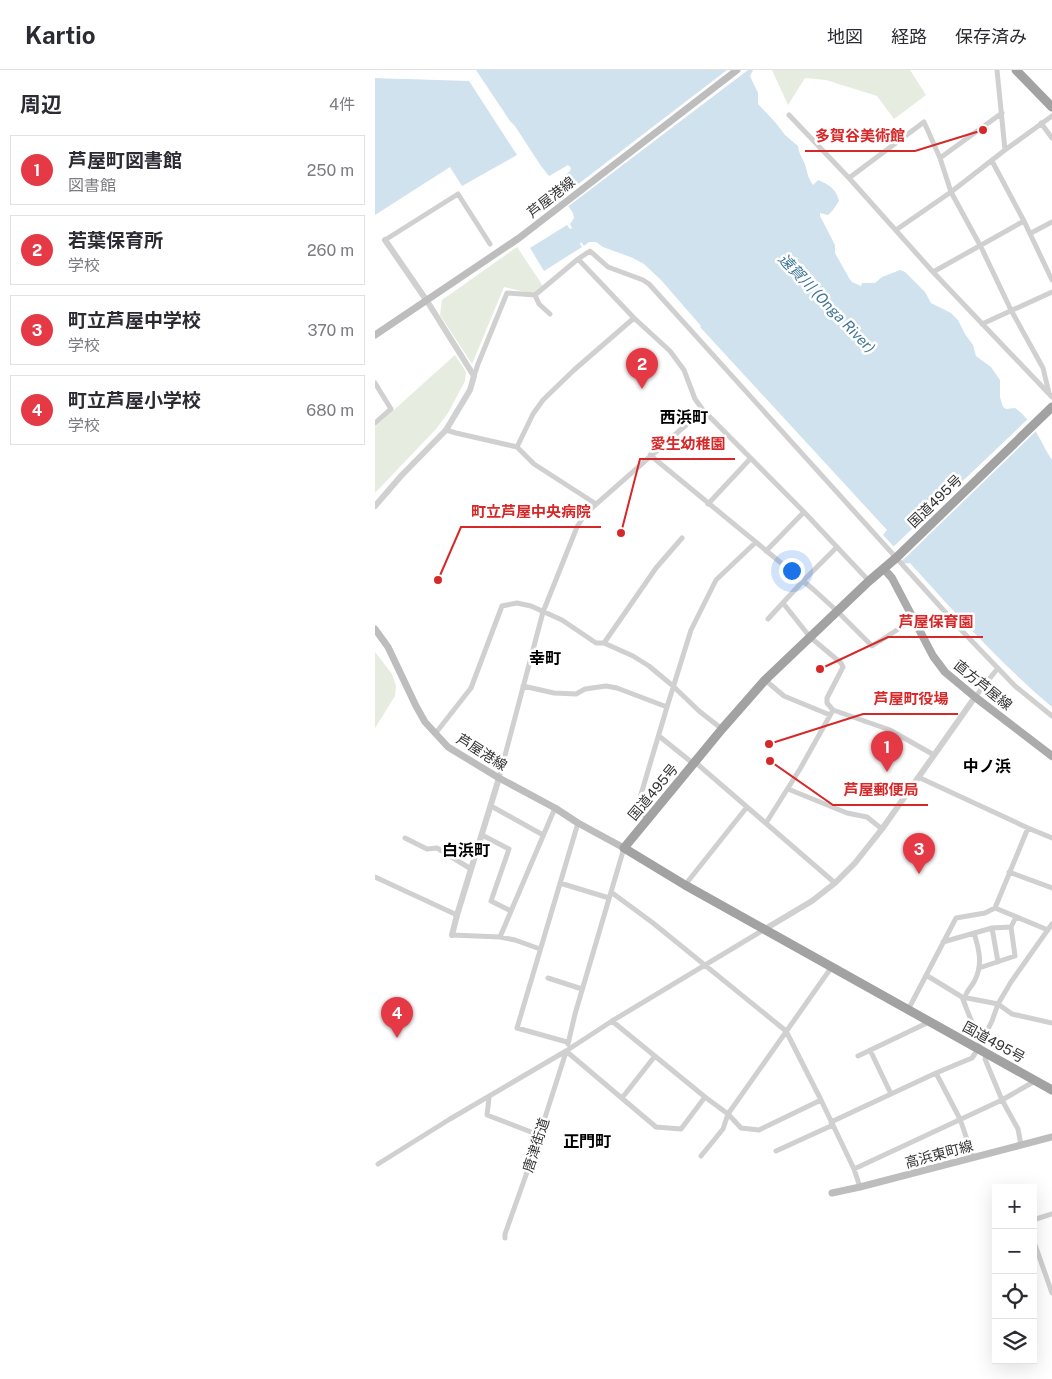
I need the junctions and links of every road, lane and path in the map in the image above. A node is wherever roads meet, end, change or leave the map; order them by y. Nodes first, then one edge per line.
1 (737, 70) edge
2 (997, 70) edge
3 (1015, 70) edge
4 (1052, 107) edge
5 (1002, 113) junction
6 (789, 115) dead end
7 (1052, 116) edge
8 (1041, 123) junction
9 (1052, 138) edge
10 (1005, 150) junction
11 (939, 158) junction
12 (992, 161) junction
13 (849, 178) junction
14 (951, 192) junction
15 (1025, 221) junction
16 (1052, 222) edge
17 (896, 230) junction
18 (1031, 233) junction
19 (385, 240) joint
20 (490, 244) dead end
21 (981, 247) junction
22 (579, 259) junction
23 (933, 272) junction
24 (1052, 280) edge
25 (1052, 292) edge
26 (535, 295) junction
27 (427, 301) junction
28 (1011, 310) junction
29 (551, 314) dead end
30 (634, 318) junction
31 (982, 324) junction
32 (375, 335) edge
33 (474, 376) junction
34 (375, 383) edge
35 (1050, 395) edge
36 (1052, 407) edge
37 (703, 410) junction
38 (375, 423) edge
39 (446, 430) junction
40 (517, 447) junction
41 (650, 455) junction
42 (750, 459) junction
43 (596, 504) junction
44 (708, 504) junction
45 (375, 506) edge
46 (804, 512) junction
47 (683, 538) dead end
48 (756, 542) junction
49 (837, 547) junction
50 (766, 551) junction
51 (896, 558) junction
52 (883, 569) junction
53 (803, 581) junction
54 (869, 581) junction
55 (783, 602) junction
56 (837, 610) junction
57 (543, 612) junction
58 (768, 619) dead end
59 (913, 619) junction
60 (375, 630) edge
61 (810, 637) junction
62 (604, 643) junction
63 (998, 668) junction
64 (765, 680) junction
65 (523, 686) junction
66 (673, 686) junction
67 (975, 697) junction
68 (667, 707) junction
69 (832, 712) junction
70 (1052, 716) edge
71 (722, 730) junction
72 (435, 734) junction
73 (659, 736) junction
74 (934, 755) junction
75 (1052, 756) edge
76 (695, 762) junction
77 (918, 777) junction
78 (499, 778) junction
79 (788, 789) junction
80 (491, 806) junction
81 (747, 807) junction
82 (555, 808) junction
83 (648, 818) junction
84 (577, 823) junction
85 (766, 823) junction
86 (1028, 828) junction
87 (882, 829) junction
88 (482, 835) junction
89 (543, 835) junction
90 (405, 838) dead end
91 (1052, 838) edge
92 (624, 848) junction
93 (471, 869) junction
94 (1009, 872) junction
95 (375, 876) edge
96 (560, 883) junction
97 (835, 883) junction
98 (685, 885) junction
99 (1052, 888) edge
100 (611, 892) junction
101 (609, 898) junction
102 (995, 908) junction
103 (511, 911) junction
104 (457, 915) junction
105 (1016, 917) junction
106 (1052, 924) edge
107 (1011, 927) junction
108 (992, 928) junction
109 (765, 929) junction
110 (1048, 930) junction
111 (974, 933) junction
112 (452, 935) joint
113 (500, 937) junction
114 (943, 942) junction
115 (540, 948) junction
116 (998, 962) junction
117 (705, 966) junction
118 (831, 968) junction
119 (979, 968) junction
120 (926, 975) junction
121 (548, 978) dead end
122 (582, 989) junction
123 (964, 998) junction
124 (998, 1004) junction
125 (908, 1010) junction
126 (612, 1021) junction
127 (929, 1022) junction
128 (1052, 1023) edge
129 (786, 1031) junction
130 (567, 1042) junction
131 (979, 1046) junction
132 (568, 1050) junction
133 (871, 1050) junction
134 (988, 1055) junction
135 (655, 1056) junction
136 (858, 1056) dead end
137 (936, 1073) junction
138 (1035, 1081) junction
139 (1052, 1090) edge
140 (891, 1094) junction
141 (705, 1097) junction
142 (489, 1098) junction
143 (622, 1098) junction
144 (821, 1100) junction
145 (1001, 1100) junction
146 (728, 1114) junction
147 (960, 1119) junction
148 (832, 1124) junction
149 (539, 1135) junction
150 (1052, 1137) edge
151 (1021, 1145) junction
152 (776, 1151) dead end
153 (701, 1156) dead end
154 (973, 1157) junction
155 (378, 1164) dead end
156 (854, 1169) junction
157 (861, 1187) junction
158 (832, 1193) dead end
159 (1052, 1214) edge
160 (1037, 1219) edge
161 (505, 1238) dead end
162 (1037, 1250) edge
163 (1052, 1293) edge

1 - 27 main road, 芦屋港線
2 - 5 street
3 - 4 highway
5 - 10 street
5 - 11 street
6 - 13 street
7 - 8 street
8 - 9 street
8 - 10 street
10 - 12 street
11 - 13 street
11 - 14 street
12 - 14 street
12 - 15 street
13 - 17 street
14 - 17 street
14 - 21 street
15 - 18 street
15 - 21 street
16 - 18 street
17 - 23 street
18 - 24 street
19 - 20 street
19 - 27 street
21 - 23 street
21 - 28 street
22 - 26 street
22 - 30 street
22 - 51 street
23 - 31 street
25 - 28 street
26 - 29 street
26 - 33 street
27 - 32 main road, 芦屋港線
27 - 33 street
28 - 31 street
28 - 35 street
30 - 37 street
30 - 40 street
31 - 35 street
33 - 39 street
34 - 38 street
36 - 51 highway, 国道495号
37 - 41 street
37 - 42 street
39 - 40 street
39 - 45 street
40 - 43 street
41 - 43 street
41 - 44 street
42 - 44 street
42 - 46 street
43 - 57 street
44 - 48 street
46 - 49 street
46 - 50 street
47 - 62 street
48 - 50 street
48 - 66 street
49 - 53 street
49 - 54 street
50 - 53 street
51 - 52 highway, 国道495号
51 - 63 street
52 - 54 highway, 国道495号
52 - 59 main road, 直方芦屋線
53 - 55 street
53 - 56 street
54 - 56 highway, 国道495号
55 - 58 street
55 - 61 street
56 - 59 street
56 - 61 highway, 国道495号
57 - 62 street
57 - 65 street
57 - 72 street
59 - 67 main road, 直方芦屋線
60 - 72 main road, 芦屋港線
61 - 64 highway, 国道495号
61 - 69 street
62 - 66 street
63 - 67 street
63 - 70 street
64 - 69 street
64 - 71 highway, 国道495号
65 - 68 street
65 - 78 street
66 - 68 street
66 - 71 street
67 - 74 street
67 - 75 main road, 直方芦屋線
68 - 73 street
69 - 74 street
69 - 79 street
71 - 76 highway, 国道495号
72 - 78 main road, 芦屋港線
73 - 76 street
73 - 83 street
74 - 77 street
76 - 81 street
76 - 83 highway, 国道495号
77 - 86 street
77 - 87 street
78 - 80 street
78 - 82 main road, 芦屋港線
79 - 85 street
79 - 87 street
80 - 88 street
80 - 89 street
81 - 85 street
81 - 98 street
82 - 84 main road, 芦屋港線
82 - 89 street
83 - 92 highway, 国道495号
84 - 92 main road, 芦屋港線
84 - 96 street
85 - 97 street
86 - 91 street
86 - 94 street
87 - 97 street
88 - 93 street
88 - 103 street
89 - 103 street
90 - 93 street
92 - 98 highway, 国道495号
92 - 100 street
93 - 104 street
94 - 99 street
94 - 102 street
95 - 104 street
96 - 101 street
96 - 115 street
97 - 109 street
98 - 109 highway, 国道495号
100 - 101 street
100 - 117 street
101 - 122 street
102 - 105 street
102 - 114 street
103 - 113 street
104 - 112 street
105 - 107 street
105 - 110 street
106 - 110 street
107 - 108 street
107 - 116 street
108 - 111 street
108 - 116 street
109 - 117 street
109 - 118 highway, 国道495号
110 - 124 street
111 - 114 street
111 - 119 street
112 - 113 street
113 - 115 street
114 - 120 street
115 - 130 street
116 - 119 street
117 - 126 street
117 - 129 street
118 - 125 highway, 国道495号
118 - 129 street
119 - 123 street
120 - 123 street
120 - 125 street
121 - 122 street
122 - 130 street
123 - 124 street
123 - 131 street
124 - 128 street
124 - 131 street
125 - 127 highway, 国道495号
126 - 132 street
126 - 135 street
127 - 131 highway, 国道495号
127 - 133 street
129 - 144 street
129 - 146 street
130 - 132 street
131 - 134 highway, 国道495号
131 - 137 street
132 - 142 street
132 - 143 street
132 - 149 street, 唐津街道
133 - 136 street
133 - 140 street
134 - 138 highway, 国道495号
134 - 145 street
135 - 141 street
135 - 143 street
137 - 140 street
137 - 147 street
138 - 139 highway, 国道495号
138 - 145 street
140 - 148 street
141 - 143 street
141 - 146 street
142 - 149 street
142 - 155 street
144 - 146 street
144 - 148 street
145 - 147 street
145 - 151 street
146 - 153 street
147 - 154 street
147 - 156 street
148 - 152 street
148 - 156 street
149 - 161 street, 唐津街道
150 - 151 main road, 高浜東町線
151 - 154 main road, 高浜東町線
154 - 157 main road, 高浜東町線
156 - 157 street
157 - 158 main road, 高浜東町線
159 - 160 street
162 - 163 street

